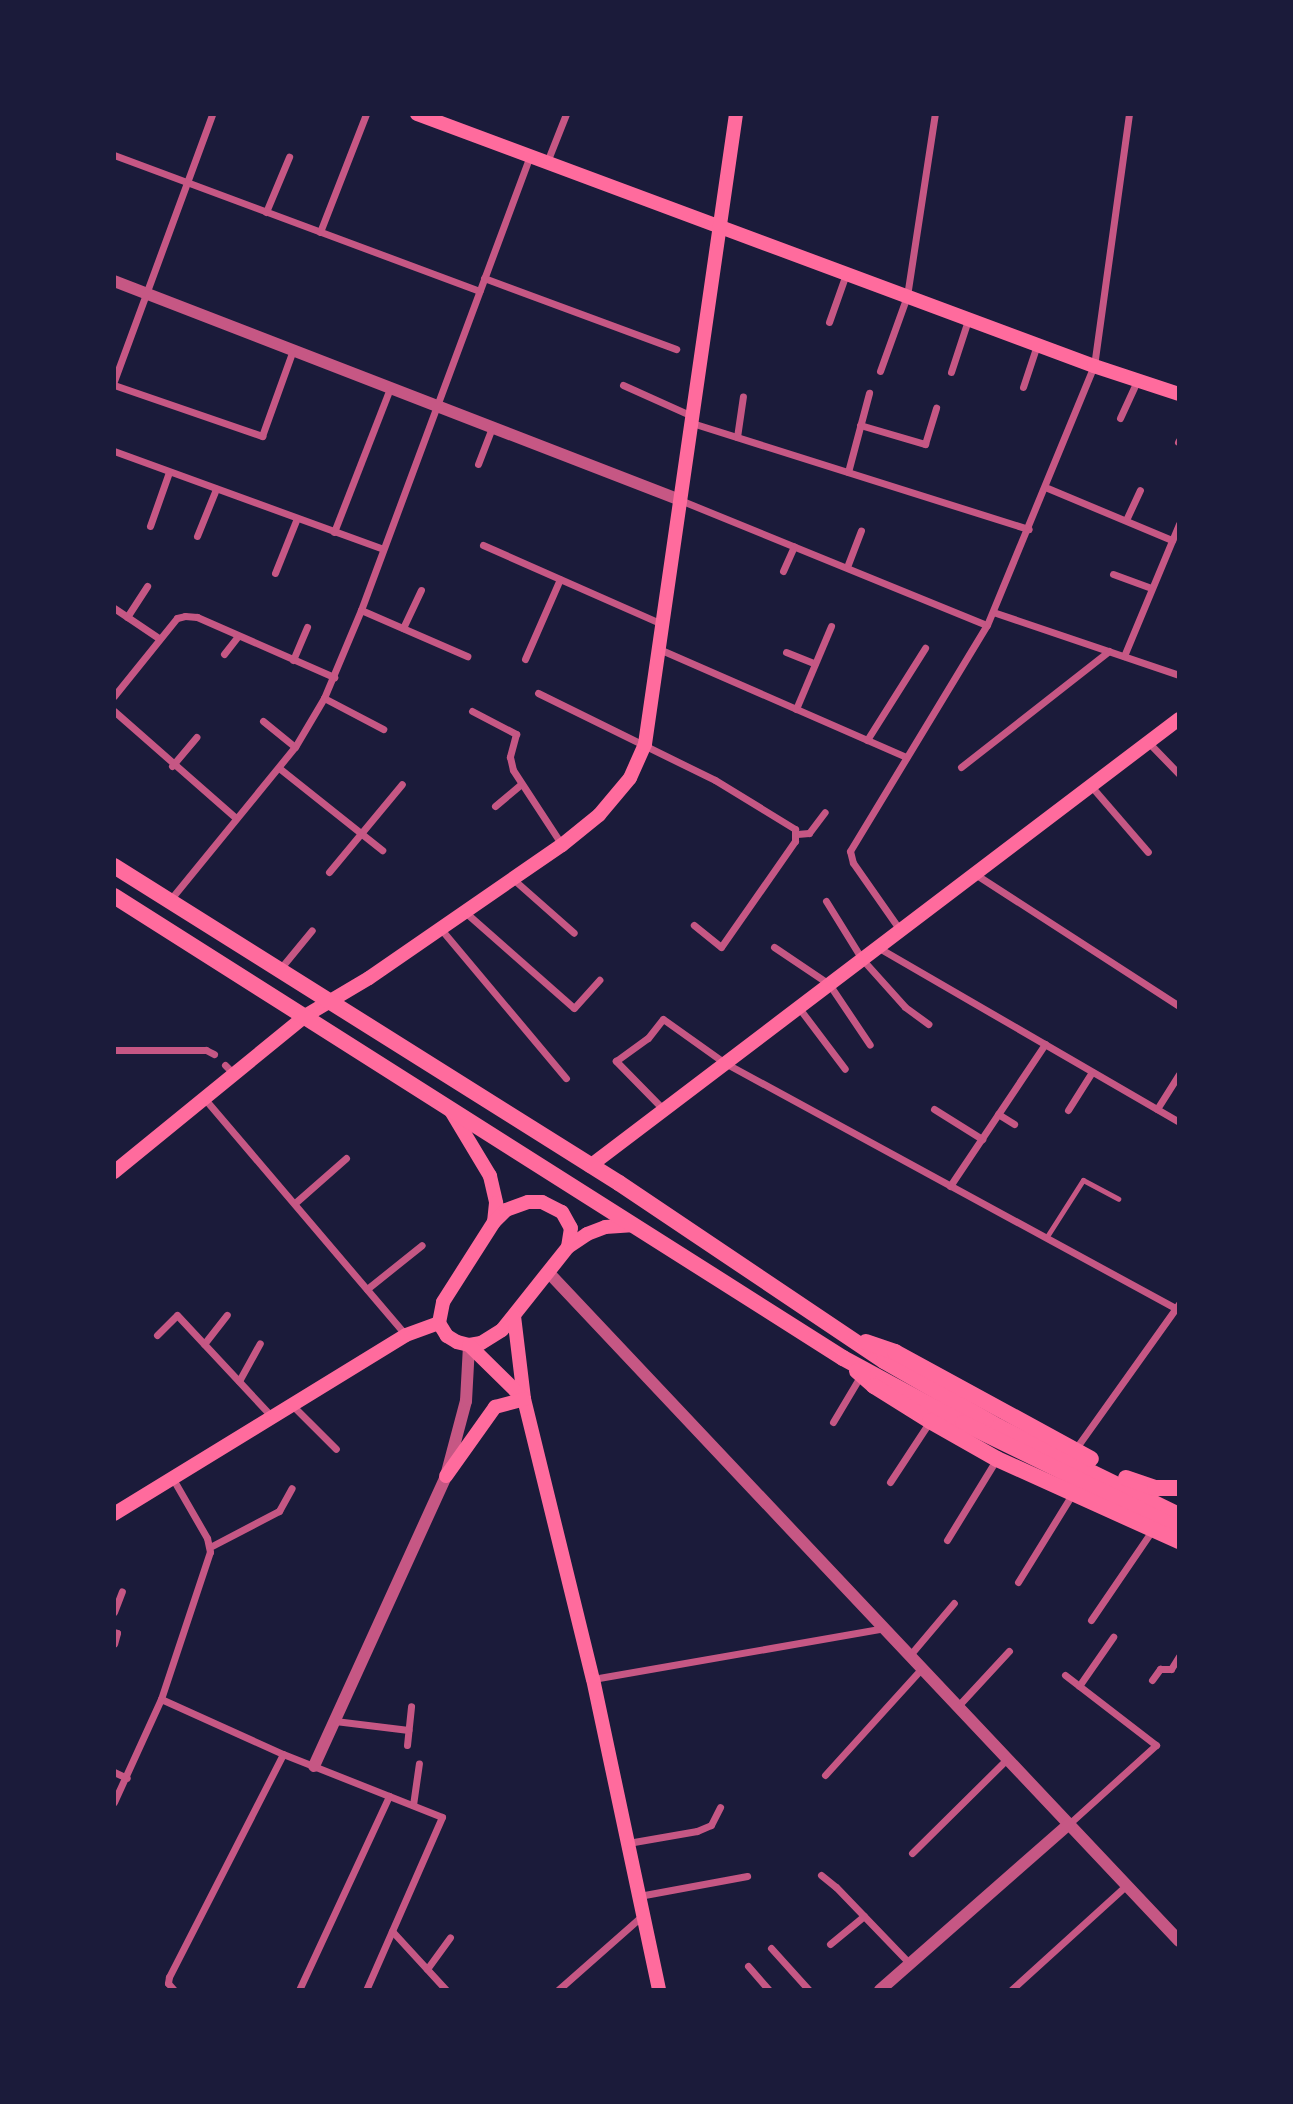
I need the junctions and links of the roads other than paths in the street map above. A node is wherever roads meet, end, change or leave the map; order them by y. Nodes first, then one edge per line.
1 (212, 114) edge
2 (366, 114) edge
3 (417, 114) edge
4 (566, 114) edge
5 (736, 114) edge
6 (935, 114) edge
7 (1129, 114) edge
8 (114, 155) edge
9 (530, 156) junction
10 (289, 157) dead end
11 (547, 162) junction
12 (187, 182) junction
13 (266, 212) junction
14 (720, 226) junction
15 (320, 232) junction
16 (846, 274) junction
17 (484, 278) junction
18 (114, 281) edge
19 (479, 291) junction
20 (147, 294) junction
21 (907, 296) junction
22 (968, 319) junction
23 (829, 322) dead end
24 (1037, 345) junction
25 (676, 349) dead end
26 (293, 350) junction
27 (1094, 366) junction
28 (880, 371) dead end
29 (951, 372) dead end
30 (1137, 381) junction
31 (114, 383) edge
32 (623, 385) dead end
33 (1023, 387) dead end
34 (390, 388) junction
35 (869, 393) dead end
36 (1179, 394) edge
37 (743, 396) dead end
38 (436, 405) junction
39 (936, 408) dead end
40 (1120, 418) dead end
41 (692, 420) junction
42 (860, 425) junction
43 (492, 427) junction
44 (737, 438) junction
45 (114, 451) edge
46 (478, 464) dead end
47 (169, 471) junction
48 (848, 472) junction
49 (1045, 487) junction
50 (216, 489) junction
51 (1140, 489) dead end
52 (680, 500) junction
53 (296, 518) junction
54 (1126, 520) junction
55 (1179, 524) edge
56 (150, 526) dead end
57 (1029, 529) junction
58 (334, 531) junction
59 (861, 531) dead end
60 (197, 537) dead end
61 (1172, 540) junction
62 (483, 545) dead end
63 (794, 546) junction
64 (383, 549) junction
65 (847, 567) junction
66 (783, 571) dead end
67 (275, 573) dead end
68 (1113, 574) dead end
69 (560, 579) junction
70 (147, 586) dead end
71 (1151, 588) junction
72 (421, 590) dead end
73 (114, 608) edge
74 (361, 610) junction
75 (993, 612) junction
76 (127, 617) junction
77 (662, 624) junction
78 (988, 625) junction
79 (307, 626) dead end
80 (831, 626) dead end
81 (403, 628) junction
82 (239, 636) junction
83 (160, 639) junction
84 (925, 648) dead end
85 (659, 649) junction
86 (1109, 651) junction
87 (786, 652) dead end
88 (224, 654) dead end
89 (467, 656) dead end
90 (1124, 656) junction
91 (525, 659) dead end
92 (293, 660) junction
93 (815, 664) junction
94 (1179, 675) edge
95 (334, 677) junction
96 (115, 693) edge
97 (538, 694) dead end
98 (324, 698) junction
99 (796, 709) junction
100 (114, 711) edge
101 (472, 711) dead end
102 (1179, 719) edge
103 (262, 720) dead end
104 (383, 729) dead end
105 (196, 737) dead end
106 (867, 740) junction
107 (1148, 742) junction
108 (645, 744) junction
109 (295, 747) junction
110 (906, 757) junction
111 (172, 766) junction
112 (961, 767) dead end
113 (279, 768) junction
114 (1179, 775) edge
115 (402, 784) dead end
116 (520, 785) junction
117 (1091, 786) junction
118 (495, 807) dead end
119 (825, 812) dead end
120 (236, 818) junction
121 (360, 834) junction
122 (797, 834) junction
123 (562, 845) junction
124 (382, 850) dead end
125 (1148, 852) dead end
126 (114, 866) edge
127 (329, 872) dead end
128 (975, 874) junction
129 (513, 878) junction
130 (114, 896) edge
131 (170, 900) junction
132 (825, 901) dead end
133 (464, 912) junction
134 (694, 925) dead end
135 (440, 928) junction
136 (312, 930) dead end
137 (900, 930) junction
138 (574, 933) dead end
139 (774, 947) dead end
140 (878, 947) junction
141 (862, 959) junction
142 (280, 970) junction
143 (598, 980) dead end
144 (830, 984) junction
145 (331, 1000) junction
146 (1179, 1006) edge
147 (799, 1008) junction
148 (305, 1016) junction
149 (928, 1024) dead end
150 (1045, 1044) junction
151 (870, 1045) dead end
152 (114, 1050) edge
153 (214, 1054) dead end
154 (725, 1063) junction
155 (845, 1069) dead end
156 (1092, 1072) junction
157 (1179, 1074) edge
158 (566, 1078) dead end
159 (204, 1098) junction
160 (934, 1109) dead end
161 (1157, 1109) junction
162 (664, 1110) junction
163 (1069, 1110) dead end
164 (451, 1111) junction
165 (998, 1114) junction
166 (1179, 1122) edge
167 (1014, 1124) dead end
168 (982, 1139) junction
169 (346, 1158) dead end
170 (590, 1166) junction
171 (114, 1172) edge
172 (950, 1186) junction
173 (1118, 1199) dead end
174 (295, 1203) junction
175 (494, 1222) junction
176 (631, 1225) junction
177 (1046, 1238) junction
178 (422, 1245) dead end
179 (568, 1247) junction
180 (548, 1272) junction
181 (368, 1289) junction
182 (1178, 1308) edge
183 (227, 1315) dead end
184 (514, 1315) junction
185 (439, 1323) junction
186 (157, 1335) dead end
187 (406, 1335) junction
188 (850, 1336) junction
189 (260, 1343) dead end
190 (204, 1344) junction
191 (469, 1345) junction
192 (843, 1358) junction
193 (861, 1374) junction
194 (239, 1381) junction
195 (524, 1399) junction
196 (292, 1404) junction
197 (272, 1417) junction
198 (930, 1421) junction
199 (833, 1422) dead end
200 (996, 1432) junction
201 (336, 1449) dead end
202 (1074, 1451) junction
203 (997, 1459) junction
204 (446, 1476) junction
205 (173, 1479) junction
206 (890, 1482) dead end
207 (1139, 1484) junction
208 (1179, 1488) edge
209 (292, 1489) dead end
210 (1073, 1493) junction
211 (1179, 1506) edge
212 (114, 1514) edge
213 (1179, 1514) edge
214 (1153, 1529) junction
215 (1179, 1529) edge
216 (947, 1540) dead end
217 (1179, 1541) edge
218 (210, 1546) junction
219 (1018, 1582) dead end
220 (122, 1591) dead end
221 (954, 1603) dead end
222 (114, 1612) edge
223 (1091, 1620) dead end
224 (884, 1628) junction
225 (114, 1632) edge
226 (1112, 1637) dead end
227 (114, 1644) edge
228 (1010, 1651) dead end
229 (909, 1655) junction
230 (1179, 1656) edge
231 (922, 1668) junction
232 (1065, 1675) dead end
233 (593, 1679) junction
234 (1152, 1680) dead end
235 (1079, 1686) junction
236 (161, 1699) junction
237 (411, 1706) dead end
238 (958, 1706) junction
239 (335, 1721) junction
240 (408, 1730) junction
241 (407, 1745) dead end
242 (283, 1754) junction
243 (1007, 1759) junction
244 (419, 1763) dead end
245 (314, 1766) junction
246 (114, 1772) edge
247 (825, 1775) dead end
248 (127, 1777) junction
249 (389, 1796) junction
250 (114, 1802) edge
251 (413, 1805) junction
252 (720, 1807) dead end
253 (1069, 1824) junction
254 (628, 1843) junction
255 (912, 1853) dead end
256 (821, 1875) dead end
257 (747, 1876) dead end
258 (1127, 1885) junction
259 (639, 1896) junction
260 (643, 1915) junction
261 (864, 1916) junction
262 (392, 1931) junction
263 (450, 1937) dead end
264 (1179, 1941) edge
265 (830, 1944) dead end
266 (771, 1948) dead end
267 (910, 1964) junction
268 (748, 1966) dead end
269 (427, 1969) junction
270 (174, 1990) edge
271 (299, 1990) edge
272 (366, 1990) edge
273 (446, 1990) edge
274 (558, 1990) edge
275 (659, 1990) edge
276 (769, 1990) edge
277 (809, 1990) edge
278 (880, 1990) edge
279 (1010, 1990) edge

1 - 12 street
2 - 15 street
3 - 9 main road
4 - 11 street
5 - 14 main road
6 - 21 street
7 - 27 street
8 - 12 street
9 - 11 main road
9 - 17 street
10 - 13 street
11 - 14 main road
12 - 13 street
12 - 20 street
13 - 15 street
14 - 16 main road
14 - 41 main road
15 - 19 street
16 - 21 main road
16 - 23 street
17 - 19 street
17 - 25 street
18 - 20 street
19 - 38 street
20 - 26 street
20 - 31 street
21 - 22 main road
21 - 28 street
22 - 24 main road
22 - 29 street
24 - 27 main road
24 - 33 street
26 - 31 street
26 - 34 street
27 - 30 main road
27 - 49 street
30 - 36 main road
30 - 40 street
32 - 41 street
34 - 38 street
34 - 58 street
35 - 42 street
37 - 44 street
38 - 43 street
38 - 64 street
39 - 42 street
41 - 44 street
41 - 52 main road
42 - 48 street
43 - 46 street
43 - 52 street
44 - 48 street
45 - 47 street
47 - 50 street
47 - 56 street
48 - 57 street
49 - 54 street
49 - 57 street
50 - 53 street
50 - 60 street
51 - 54 street
52 - 63 street
52 - 77 main road
53 - 58 street
53 - 67 street
54 - 61 street
55 - 61 street
57 - 75 street
58 - 64 street
59 - 65 street
61 - 71 street
62 - 69 street
63 - 65 street
63 - 66 street
64 - 74 street
65 - 78 street
68 - 71 street
69 - 77 street
69 - 91 street
70 - 76 street
71 - 90 street
72 - 81 street
73 - 76 street
74 - 81 street
74 - 95 street
75 - 78 street
75 - 86 street
76 - 83 street
77 - 85 main road
78 - 110 street
79 - 92 street
80 - 93 street
81 - 89 street
82 - 83 street
82 - 88 street
82 - 92 street
83 - 96 street
84 - 106 street
85 - 99 street
85 - 108 main road
86 - 90 street
86 - 112 street
87 - 93 street
90 - 94 street
92 - 95 street
93 - 99 street
95 - 98 street
97 - 108 street
98 - 104 street
98 - 109 street
99 - 106 street
100 - 111 street
101 - 116 street
102 - 107 main road
103 - 109 street
105 - 111 street
106 - 110 street
107 - 114 street
107 - 117 main road
108 - 122 street
108 - 123 main road
109 - 113 street
110 - 137 street
111 - 120 street
113 - 120 street
113 - 121 street
115 - 121 street
116 - 118 street
116 - 123 street
117 - 125 street
117 - 128 main road
119 - 122 street
120 - 131 street
121 - 124 street
121 - 127 street
122 - 134 street
123 - 129 main road
126 - 131 main road
128 - 137 main road
128 - 146 street
129 - 133 main road
129 - 138 street
130 - 148 main road
131 - 142 main road
132 - 141 street
133 - 135 main road
133 - 143 street
135 - 145 main road
135 - 158 street
136 - 142 street
137 - 140 main road
139 - 144 street
140 - 141 main road
140 - 150 street
141 - 144 main road
141 - 149 street
142 - 145 main road
144 - 147 main road
144 - 151 street
145 - 148 main road
145 - 170 main road
147 - 154 main road
147 - 155 street
148 - 159 main road
148 - 164 main road
150 - 156 street
150 - 165 street
152 - 153 street
154 - 162 main road
154 - 162 street
154 - 172 street
156 - 161 street
156 - 163 street
157 - 161 street
159 - 171 main road
159 - 174 street
160 - 168 street
161 - 166 street
162 - 170 main road
164 - 175 main road
164 - 176 main road
165 - 167 street
165 - 168 street
168 - 172 street
169 - 174 street
170 - 188 main road
172 - 177 street
173 - 177 lane
174 - 181 street
175 - 179 main road
175 - 185 main road
176 - 179 main road
176 - 192 main road
177 - 182 street
178 - 181 street
179 - 180 main road
180 - 184 main road
180 - 224 street
181 - 187 street
182 - 202 street
183 - 190 street
184 - 191 main road
184 - 195 main road
185 - 187 main road
185 - 191 main road
186 - 190 street
187 - 196 main road
188 - 200 main road
188 - 202 main road
189 - 194 street
190 - 194 street
191 - 195 main road
191 - 204 street
192 - 193 main road
192 - 200 main road
193 - 198 main road
193 - 199 street
194 - 197 street
195 - 204 main road
195 - 233 main road
196 - 197 main road
196 - 201 street
197 - 205 main road
198 - 203 main road
198 - 206 street
200 - 213 main road
200 - 215 main road
202 - 207 main road
203 - 210 main road
203 - 216 street
204 - 239 street
205 - 212 main road
205 - 218 street
207 - 208 main road
207 - 211 main road
209 - 218 street
210 - 214 main road
210 - 219 street
214 - 217 main road
214 - 223 street
218 - 236 street
220 - 222 street
221 - 229 street
224 - 229 street
224 - 233 street
225 - 227 street
226 - 235 street
228 - 238 street
229 - 231 street
230 - 234 street
231 - 238 street
231 - 247 street
232 - 235 street
233 - 254 main road
235 - 253 street
236 - 242 street
236 - 248 street
237 - 240 street
238 - 243 street
239 - 240 street
239 - 245 street
240 - 241 street
242 - 245 street
242 - 270 street
243 - 253 street
243 - 255 street
244 - 251 street
245 - 249 street
246 - 248 street
248 - 250 street
249 - 251 street
249 - 271 street
251 - 262 street
252 - 254 street
253 - 258 street
253 - 267 street
254 - 259 main road
256 - 261 street
257 - 259 street
258 - 264 street
258 - 279 street
259 - 260 main road
260 - 274 street
260 - 275 main road
261 - 265 street
261 - 267 street
262 - 269 street
262 - 272 street
263 - 269 street
266 - 277 street
267 - 278 street
268 - 276 street
269 - 273 street

